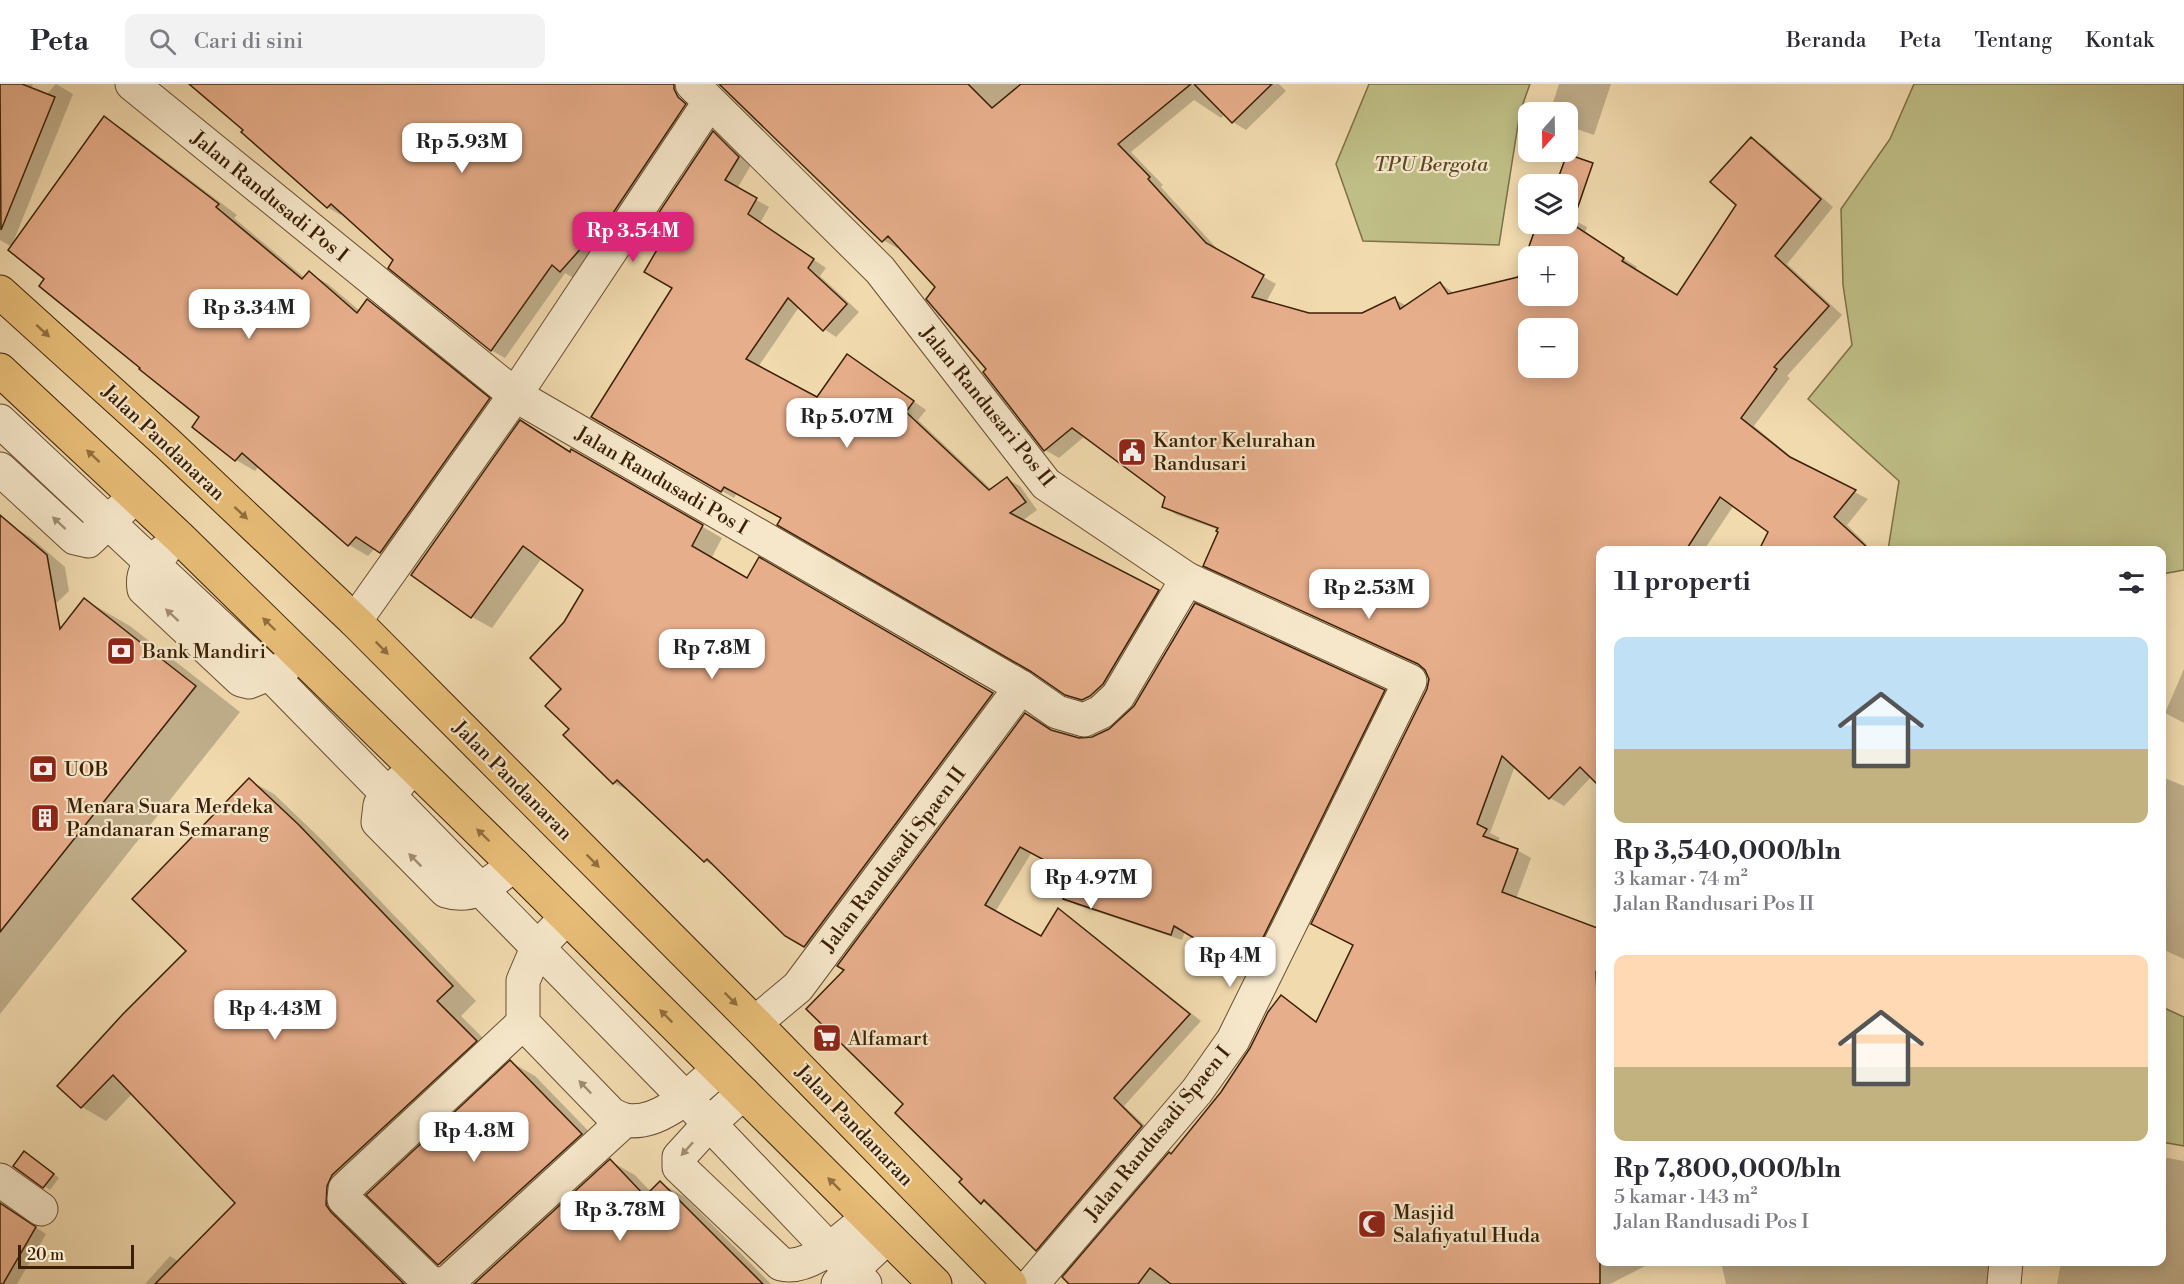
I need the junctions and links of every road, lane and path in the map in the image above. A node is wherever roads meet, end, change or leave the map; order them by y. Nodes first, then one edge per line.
1 (132, 84) edge
2 (700, 93) edge
3 (0, 292) edge
4 (0, 370) edge
5 (515, 395) junction
6 (39, 405) junction
7 (5, 435) edge
8 (0, 469) edge
9 (136, 496) junction
10 (108, 522) junction
11 (179, 537) junction
12 (151, 563) junction
13 (1187, 579) junction
14 (355, 621) junction
15 (305, 660) junction
16 (269, 674) junction
17 (1410, 681) joint
18 (1021, 687) junction
19 (414, 768) junction
20 (387, 794) junction
21 (514, 865) junction
22 (480, 891) junction
23 (566, 918) junction
24 (537, 948) junction
25 (523, 1023) junction
26 (755, 1023) junction
27 (719, 1069) junction
28 (743, 1093) junction
29 (686, 1098) junction
30 (625, 1120) junction
31 (709, 1124) junction
32 (0, 1180) edge
33 (41, 1209) dead end
34 (877, 1227) junction
35 (2006, 1266) edge
36 (846, 1272) edge
37 (439, 1284) edge
38 (446, 1284) edge
39 (935, 1284) edge
40 (1010, 1284) edge
41 (1032, 1284) edge
42 (2004, 1284) edge

1 - 5 street, Jalan Randusadi Pos I
2 - 5 street
2 - 13 street, Jalan Randusari Pos II
3 -> 14 main road, Jalan Pandanaran
4 - 6 main road
5 - 14 street
5 - 18 street, Jalan Randusadi Pos I
6 - 7 street
9 -> 6 main road
7 - 10 street
10 -> 8 street
9 - 10 street
9 - 11 main road
10 - 12 street
11 - 12 street
15 -> 11 main road
12 - 16 street
13 - 17 street, Jalan Randusari Pos II
13 - 18 street, Jalan Randusadi Pos I
14 -> 26 main road, Jalan Pandanaran
15 - 16 street
15 - 19 main road
16 - 20 street
17 - 41 street, Jalan Randusadi Spaen I
18 - 26 street, Jalan Randusadi Spaen II
19 - 20 street
21 -> 19 main road
20 - 22 street
21 - 22 street
21 - 23 main road
22 - 24 street
23 - 24 street
27 -> 23 main road
24 - 25 street
24 - 29 street
30 -> 25 street
25 - 37 street
26 - 40 main road, Jalan Pandanaran
27 - 28 main road
27 - 29 street
28 - 31 street
34 -> 28 main road
29 - 30 street
29 - 31 street
30 - 38 street
31 - 36 street
31 -> 36 street
32 - 33 street
34 - 36 street
34 - 39 main road
35 - 42 street

